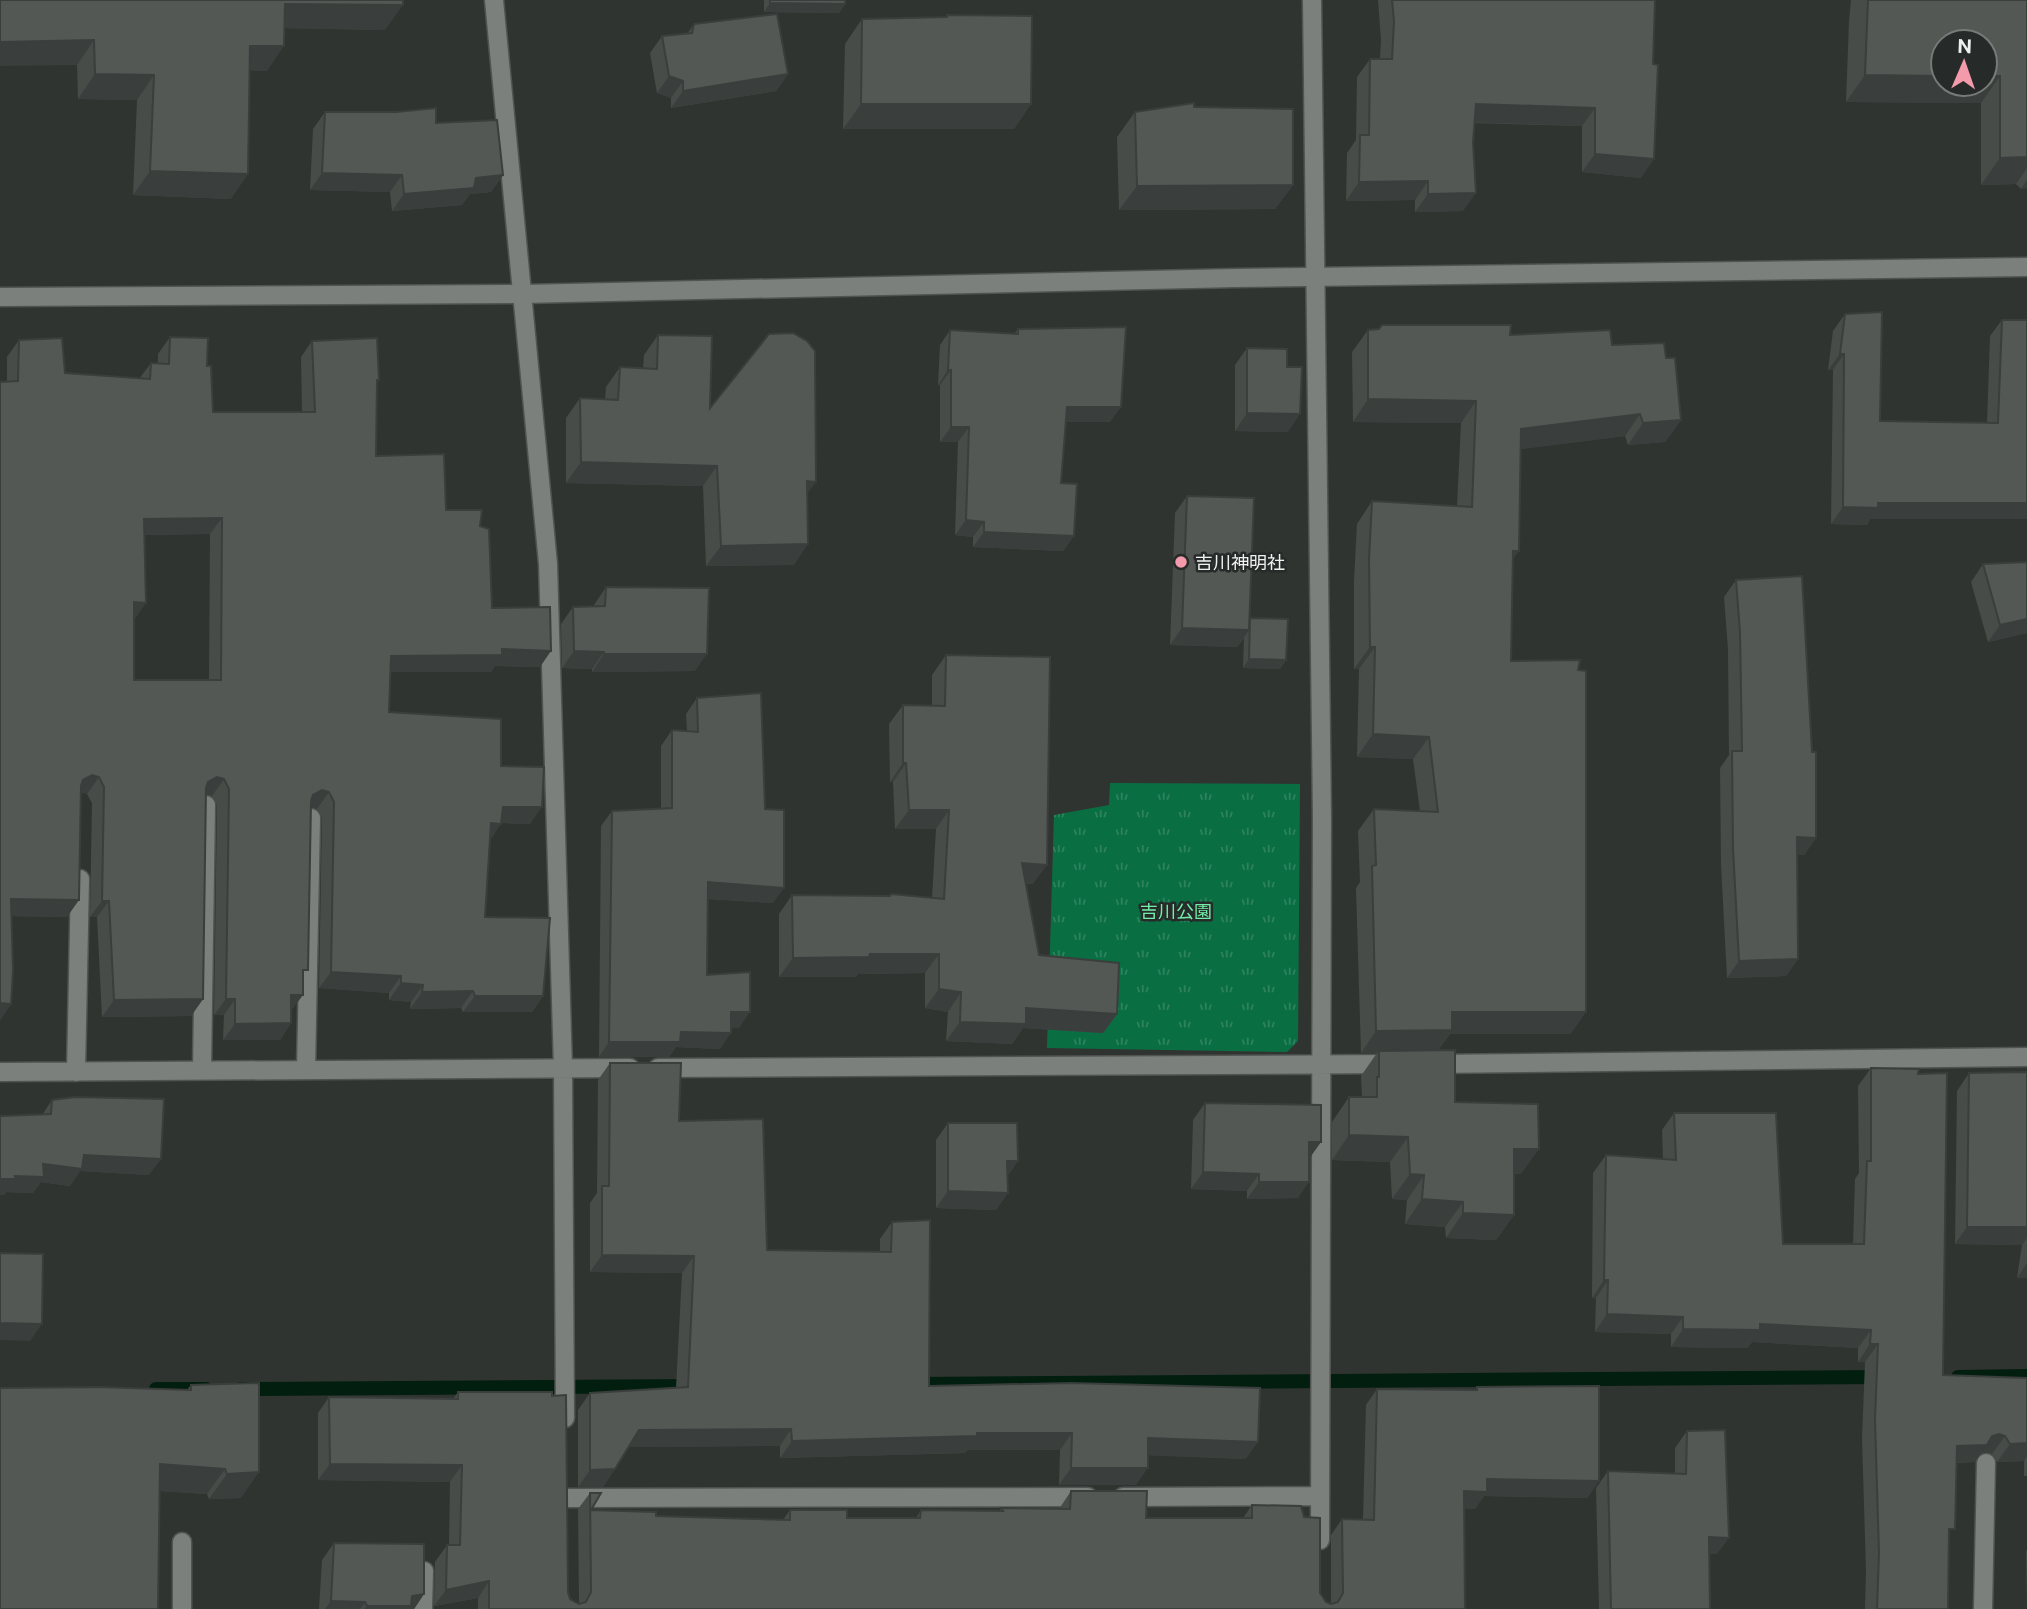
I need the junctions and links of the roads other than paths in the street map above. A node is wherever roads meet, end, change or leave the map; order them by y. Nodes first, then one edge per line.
1 (494, 0) edge
2 (1312, 0) edge
3 (2027, 267) edge
4 (1314, 277) junction
5 (523, 294) junction
6 (0, 297) edge
7 (206, 804) edge
8 (311, 818) edge
9 (80, 856) edge
10 (2027, 1057) edge
11 (1322, 1065) junction
12 (563, 1069) junction
13 (202, 1070) junction
14 (306, 1070) junction
15 (0, 1072) edge
16 (76, 1072) junction
17 (566, 1437) edge
18 (1986, 1464) edge
19 (1319, 1496) junction
20 (566, 1499) edge
21 (183, 1542) dead end
22 (424, 1550) edge
23 (1320, 1559) edge
24 (182, 1609) edge
25 (423, 1609) edge
26 (1983, 1609) edge

1 - 5 street
2 - 4 street
3 - 4 street
4 - 5 street
4 - 11 street
5 - 6 street
5 - 12 street
7 - 13 street
8 - 14 street
9 - 16 street
10 - 11 street
11 - 12 street
11 - 19 street
12 - 14 street
12 - 17 street
13 - 14 street
13 - 16 street
15 - 16 street
18 - 26 street
19 - 20 street
19 - 23 street
21 - 24 street
22 - 25 street

